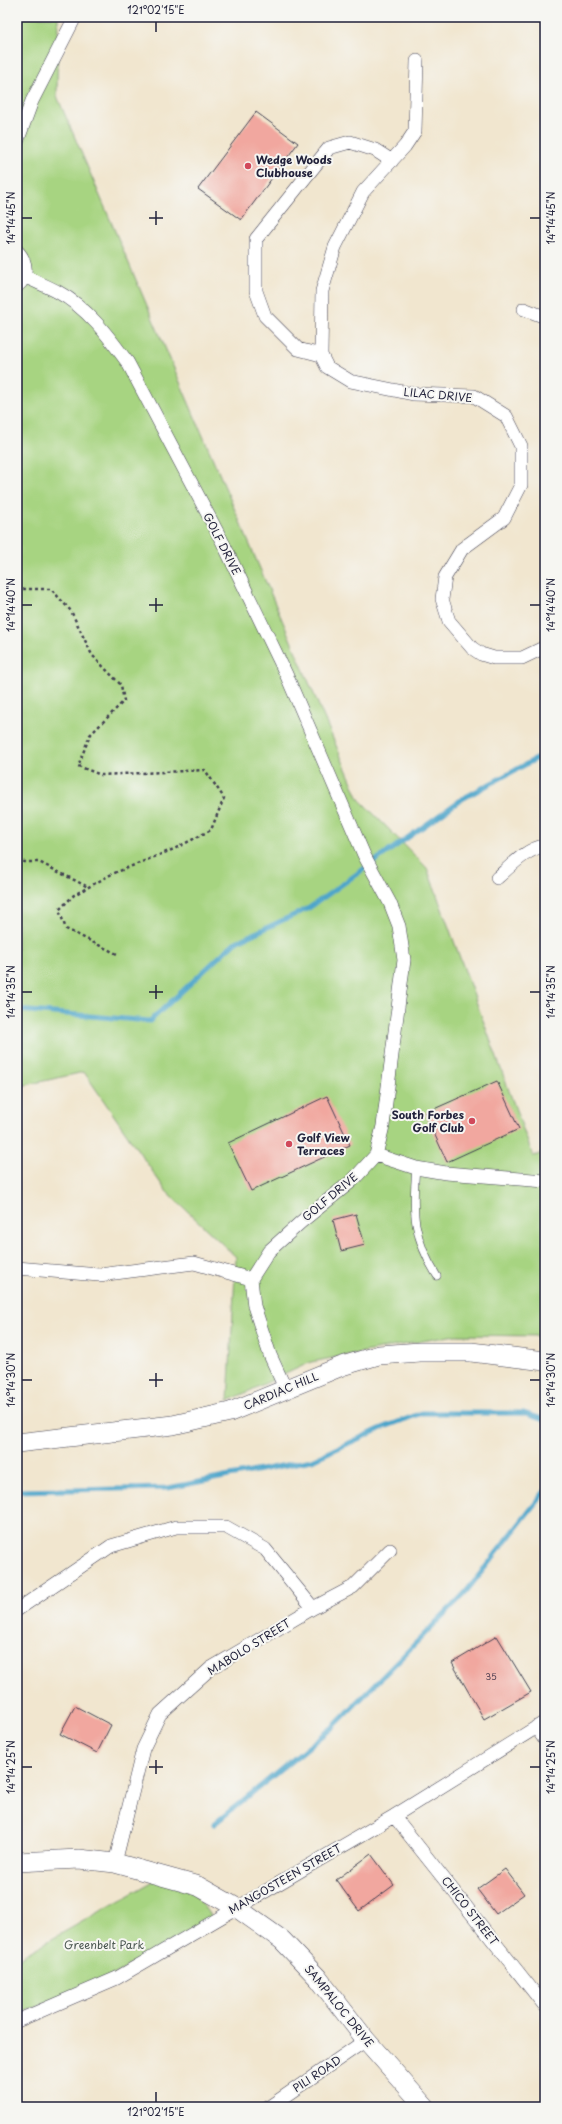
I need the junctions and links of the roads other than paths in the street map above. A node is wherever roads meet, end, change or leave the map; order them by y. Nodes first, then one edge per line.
1 (75, 17) edge
2 (417, 61) dead end
3 (17, 142) edge
4 (392, 161) junction
5 (17, 251) edge
6 (21, 281) edge
7 (524, 309) dead end
8 (545, 317) edge
9 (321, 355) junction
10 (545, 647) edge
11 (545, 846) edge
12 (497, 878) dead end
13 (376, 1155) junction
14 (416, 1168) junction
15 (545, 1181) edge
16 (17, 1268) edge
17 (437, 1276) dead end
18 (251, 1279) junction
19 (545, 1361) edge
20 (285, 1388) junction
21 (17, 1443) edge
22 (390, 1550) dead end
23 (313, 1608) junction
24 (17, 1610) edge
25 (541, 1725) edge
26 (545, 1740) edge
27 (394, 1816) junction
28 (17, 1862) edge
29 (115, 1863) junction
30 (237, 1908) junction
31 (545, 2006) edge
32 (17, 2021) edge
33 (366, 2040) junction
34 (269, 2107) edge
35 (425, 2107) edge

1 - 3 street
2 - 4 street
4 - 9 street
4 - 9 street
5 - 6 street
6 - 13 street, GOLF DRIVE
7 - 8 street
9 - 10 street, LILAC DRIVE
11 - 12 street
13 - 14 street
13 - 18 street, GOLF DRIVE
14 - 15 street
14 - 17 lane
16 - 18 street
18 - 20 street
19 - 20 main road, CARDIAC HILL
20 - 21 main road, CARDIAC HILL
22 - 23 street, MABOLO STREET
23 - 24 street
23 - 29 street, MABOLO STREET
25 - 26 street
25 - 27 street, MANGOSTEEN STREET
27 - 30 street, MANGOSTEEN STREET
27 - 31 street, CHICO STREET
28 - 29 main road, SAMPALOC DRIVE
29 - 30 main road, SAMPALOC DRIVE
30 - 32 street, MANGOSTEEN STREET
30 - 33 main road, SAMPALOC DRIVE
33 - 34 street, PILI ROAD
33 - 35 main road, SAMPALOC DRIVE

